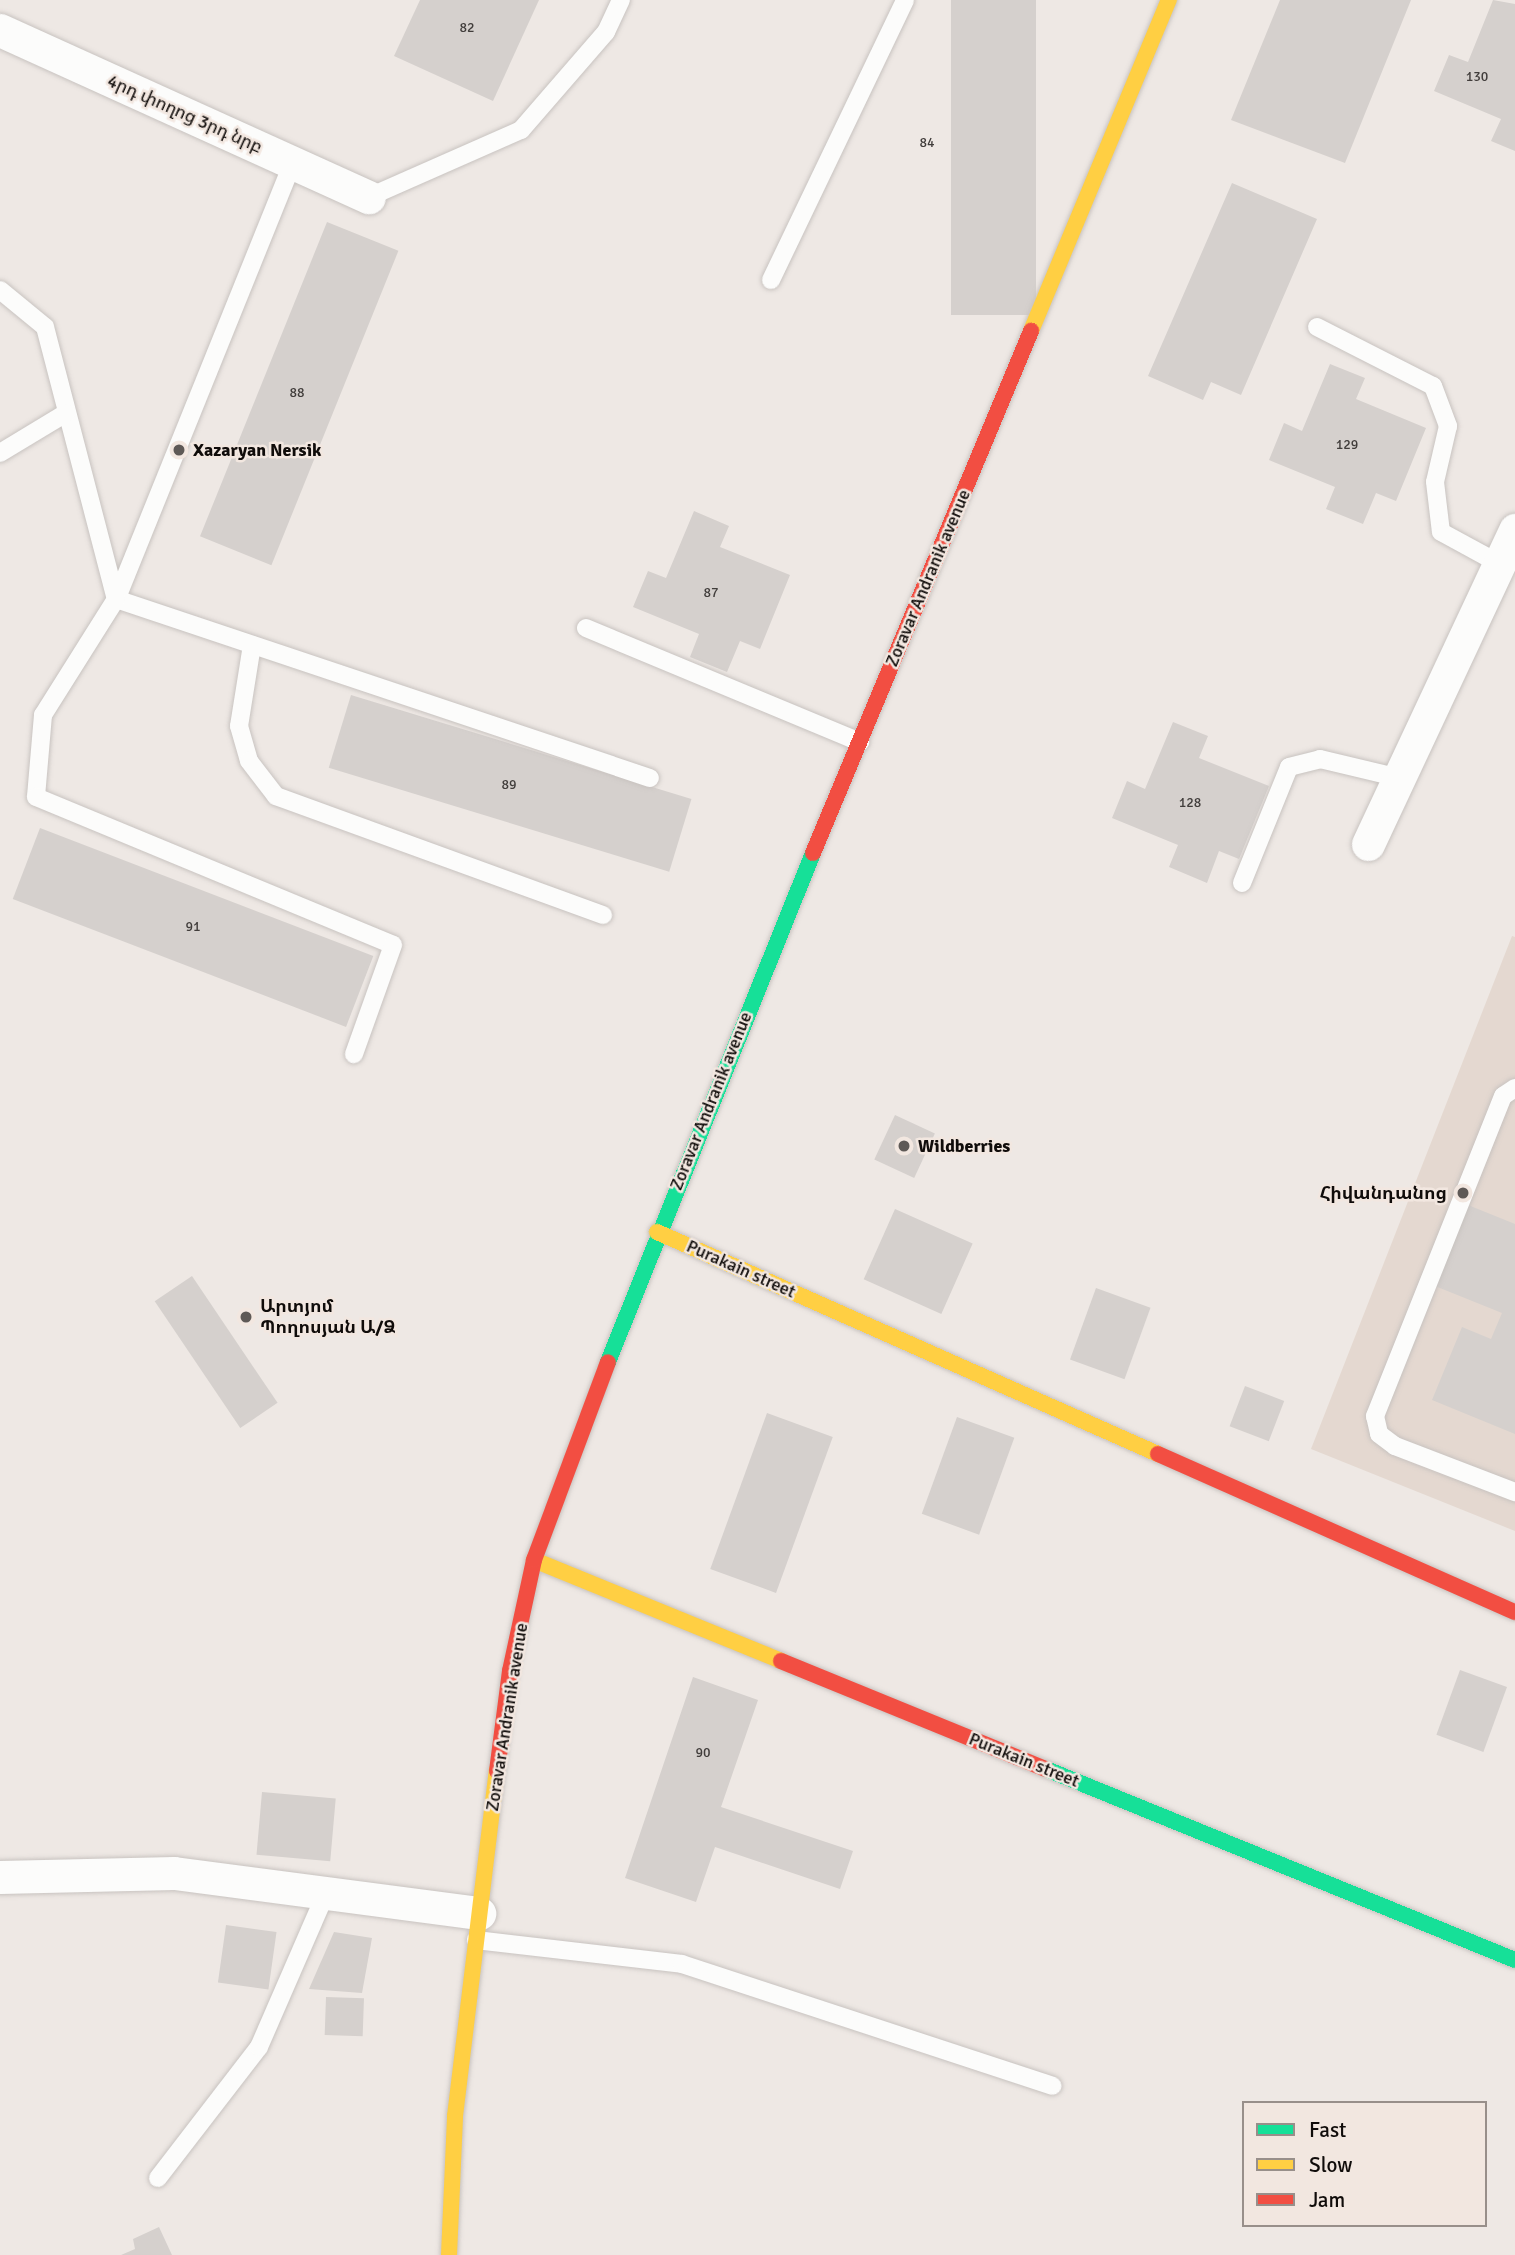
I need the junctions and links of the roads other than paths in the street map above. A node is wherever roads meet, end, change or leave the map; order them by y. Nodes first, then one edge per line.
1 (621, 0) edge
2 (905, 0) edge
3 (1169, 0) edge
4 (0, 30) edge
5 (293, 162) junction
6 (369, 197) joint
7 (771, 280) dead end
8 (0, 290) edge
9 (1317, 327) dead end
10 (66, 413) junction
11 (0, 453) edge
12 (1515, 530) edge
13 (1500, 564) junction
14 (116, 599) junction
15 (586, 628) dead end
16 (252, 645) junction
17 (860, 742) junction
18 (650, 778) dead end
19 (1400, 778) junction
20 (1368, 844) dead end
21 (1242, 883) dead end
22 (603, 915) dead end
23 (354, 1054) dead end
24 (1515, 1088) edge
25 (657, 1232) junction
26 (1515, 1492) edge
27 (534, 1560) junction
28 (1514, 1608) edge
29 (0, 1877) edge
30 (326, 1893) junction
31 (478, 1926) junction
32 (1515, 1960) edge
33 (1052, 2086) dead end
34 (158, 2178) dead end
35 (449, 2255) edge

1 - 6 lane
2 - 7 lane
3 - 17 main road, Zoravar Andranik avenue
4 - 5 street, 4րդ փողոց 3րդ նրբ
5 - 6 street, 4րդ փողոց 3րդ նրբ
5 - 14 lane
8 - 10 lane
9 - 13 lane
10 - 11 lane
10 - 14 lane
12 - 13 street
13 - 19 street
14 - 16 lane
14 - 23 lane
15 - 17 lane
16 - 18 lane
16 - 22 lane
17 - 25 main road, Zoravar Andranik avenue
19 - 20 street
19 - 21 lane
24 - 26 lane
25 - 27 main road, Zoravar Andranik avenue
25 - 28 main road, Purakain street
27 - 31 main road, Zoravar Andranik avenue
27 - 32 main road, Purakain street
29 - 30 street
30 - 31 street
30 - 34 lane
31 - 33 lane
31 - 35 main road, Zoravar Andranik avenue

